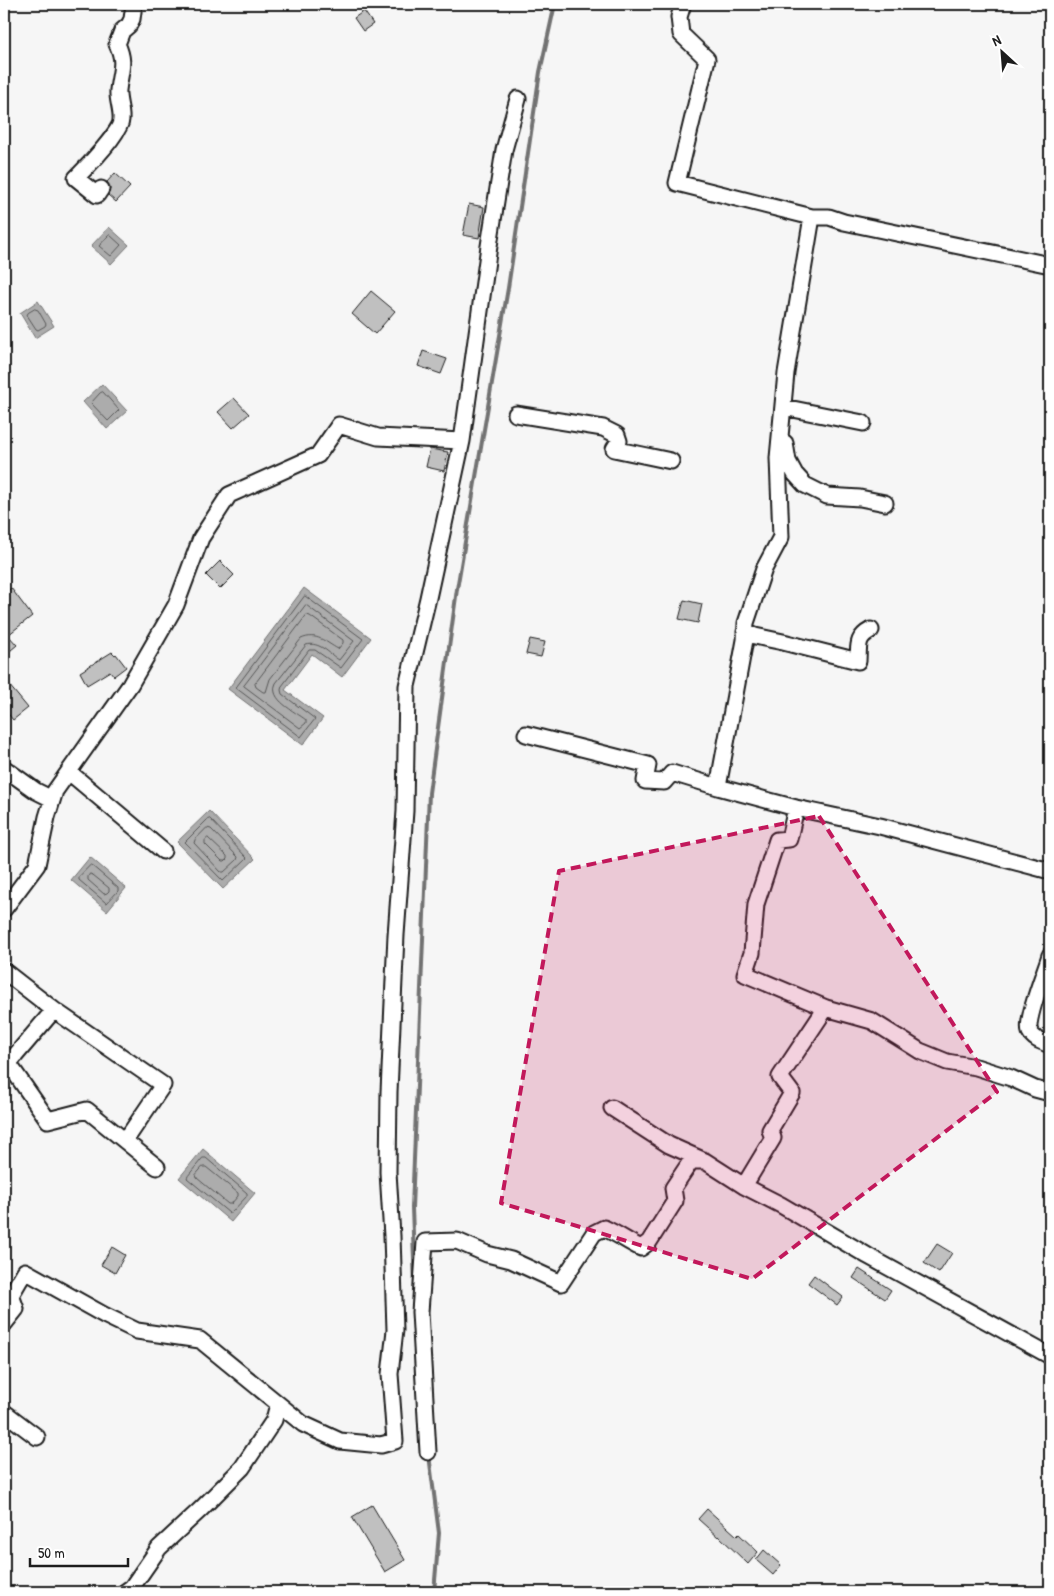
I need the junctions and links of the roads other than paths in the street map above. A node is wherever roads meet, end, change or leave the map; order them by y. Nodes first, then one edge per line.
1 (134, 4) edge
2 (683, 4) edge
3 (518, 98) dead end
4 (101, 189) dead end
5 (812, 217) junction
6 (1050, 265) edge
7 (783, 407) junction
8 (516, 414) dead end
9 (864, 423) dead end
10 (780, 437) junction
11 (462, 441) junction
12 (671, 461) dead end
13 (885, 503) dead end
14 (871, 630) dead end
15 (745, 632) junction
16 (526, 734) dead end
17 (4, 768) edge
18 (69, 772) junction
19 (718, 787) junction
20 (52, 799) junction
21 (796, 808) junction
22 (163, 850) dead end
23 (1050, 871) edge
24 (4, 908) edge
25 (1050, 955) edge
26 (4, 971) edge
27 (826, 1008) junction
28 (54, 1010) junction
29 (1050, 1045) edge
30 (6, 1060) edge
31 (1050, 1093) edge
32 (612, 1108) dead end
33 (125, 1141) junction
34 (705, 1161) junction
35 (158, 1167) dead end
36 (744, 1186) junction
37 (4, 1324) edge
38 (1050, 1356) edge
39 (278, 1404) junction
40 (4, 1412) edge
41 (37, 1437) dead end
42 (428, 1452) dead end
43 (124, 1592) edge

1 - 4 street
2 - 5 street
3 - 11 street
5 - 6 street
5 - 7 street
7 - 9 street
7 - 10 street
8 - 12 street
10 - 13 street
10 - 15 street
11 - 18 street
11 - 39 street
14 - 15 street
15 - 19 street
16 - 19 street
17 - 20 street
18 - 20 street
18 - 22 street
19 - 21 street
20 - 24 street
21 - 23 street
21 - 27 street
25 - 29 street
26 - 28 street
27 - 31 street
27 - 36 street
28 - 30 street
28 - 33 street
30 - 33 street
32 - 34 street
33 - 35 street
34 - 36 street
34 - 42 street
36 - 38 street
37 - 39 street
39 - 43 street
40 - 41 street

